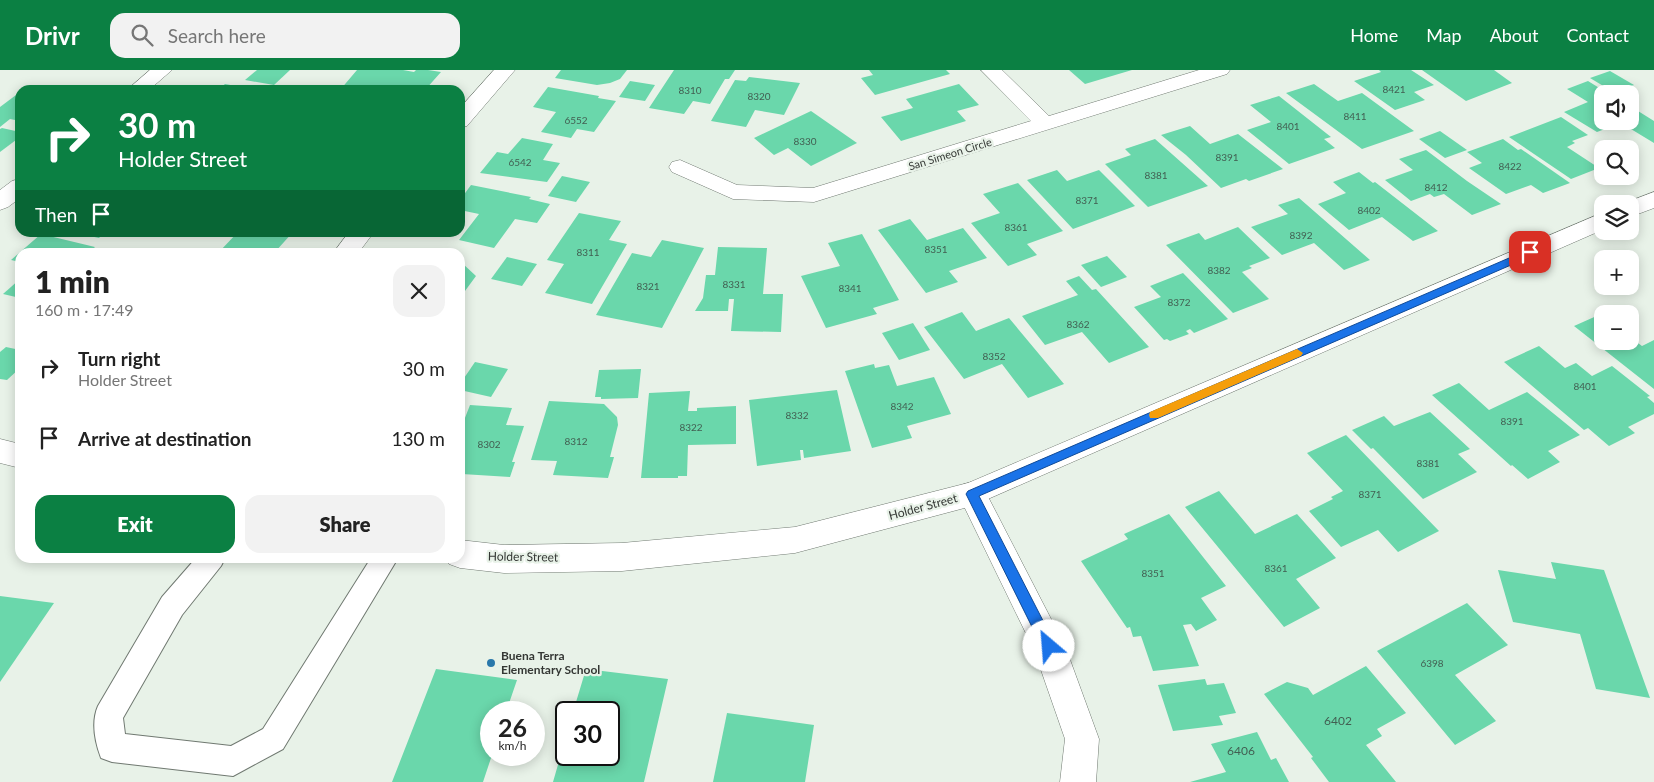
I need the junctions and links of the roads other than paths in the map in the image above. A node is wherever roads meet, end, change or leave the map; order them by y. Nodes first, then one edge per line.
1 (162, 70) edge
2 (505, 70) edge
3 (991, 70) edge
4 (1220, 70) edge
5 (143, 85) edge
6 (465, 115) edge
7 (1046, 124) junction
8 (680, 167) dead end
9 (15, 190) edge
10 (1654, 199) edge
11 (0, 202) edge
12 (1639, 205) edge
13 (1594, 224) edge
14 (359, 237) edge
15 (349, 248) edge
16 (0, 451) edge
17 (15, 455) edge
18 (972, 494) junction
19 (465, 555) edge
20 (208, 563) edge
21 (382, 563) edge
22 (1078, 782) edge

1 - 5 street
2 - 6 street
3 - 7 street
4 - 7 street, San Simeon Circle
7 - 8 street, San Simeon Circle
9 - 11 street
10 - 12 street
13 - 18 street, Holder Street
14 - 15 street
16 - 17 street
18 - 19 street, Holder Street
18 - 22 street
20 - 21 lane

